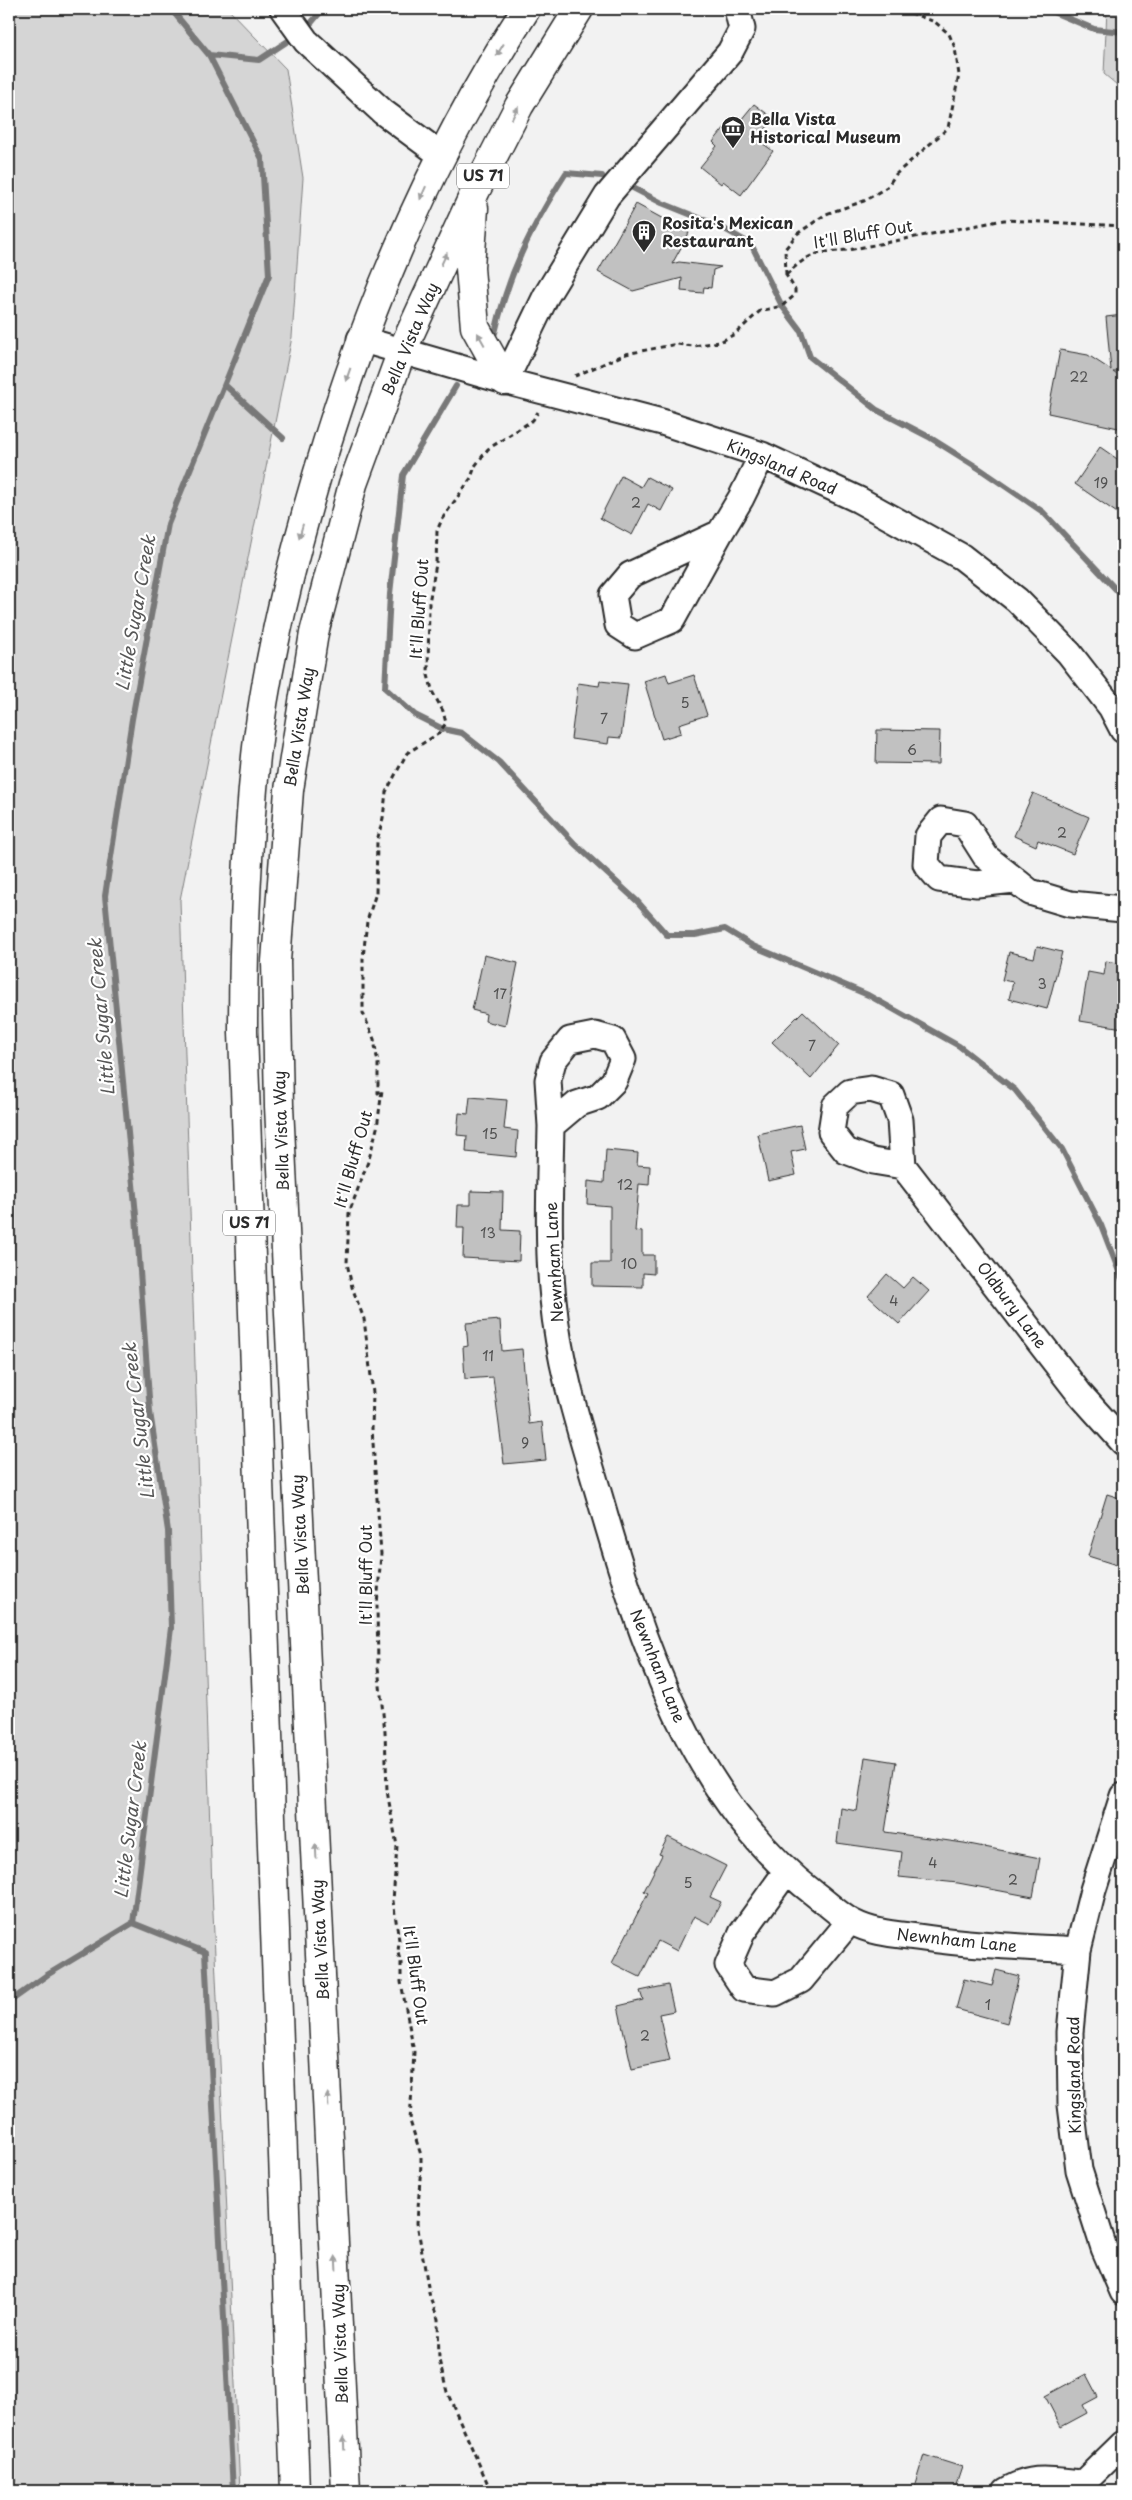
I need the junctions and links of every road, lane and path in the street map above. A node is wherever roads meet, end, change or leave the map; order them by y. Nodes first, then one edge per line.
1 (283, 9) edge
2 (526, 9) edge
3 (579, 9) edge
4 (737, 9) edge
5 (900, 9) edge
6 (441, 155) junction
7 (476, 190) junction
8 (1123, 226) edge
9 (786, 275) junction
10 (360, 339) junction
11 (402, 351) junction
12 (505, 381) junction
13 (550, 393) junction
14 (762, 455) junction
15 (720, 533) junction
16 (1123, 730) edge
17 (1014, 880) dead end
18 (1123, 909) edge
19 (551, 1126) dead end
20 (903, 1166) dead end
21 (1123, 1442) edge
22 (1123, 1796) edge
23 (786, 1872) junction
24 (850, 1920) junction
25 (1078, 1950) junction
26 (1123, 2292) edge
27 (9, 2432) edge
28 (1123, 2444) edge
29 (1081, 2487) edge
30 (15, 2491) edge
31 (295, 2491) edge
32 (346, 2491) edge
33 (491, 2491) edge
34 (1006, 2491) edge

1 - 6 street
2 -> 6 main road, US 71
7 -> 3 main road, Bella Vista Way / US 71
4 - 12 street
5 - 9 path
6 -> 10 main road, US 71
11 -> 7 main road, Bella Vista Way / US 71
12 -> 7 main road
8 - 9 path, It'll Bluff Out
9 - 13 path, It'll Bluff Out
10 - 11 street, Kingsland Road
10 -> 31 main road, US 71
11 - 12 street, Kingsland Road
32 -> 11 main road, Bella Vista Way / US 71
12 - 13 street, Kingsland Road
13 - 14 street, Kingsland Road
13 - 33 path, It'll Bluff Out
14 - 15 street
14 - 16 street, Kingsland Road
15 - 15 street
17 - 18 street
19 - 23 street, Newnham Lane
20 - 21 street, Oldbury Lane
22 - 25 street, Kingsland Road
23 - 24 street, Newnham Lane
23 - 24 street
24 - 25 street, Newnham Lane
25 - 26 street, Kingsland Road
27 - 30 path
28 - 29 street
29 - 34 street

